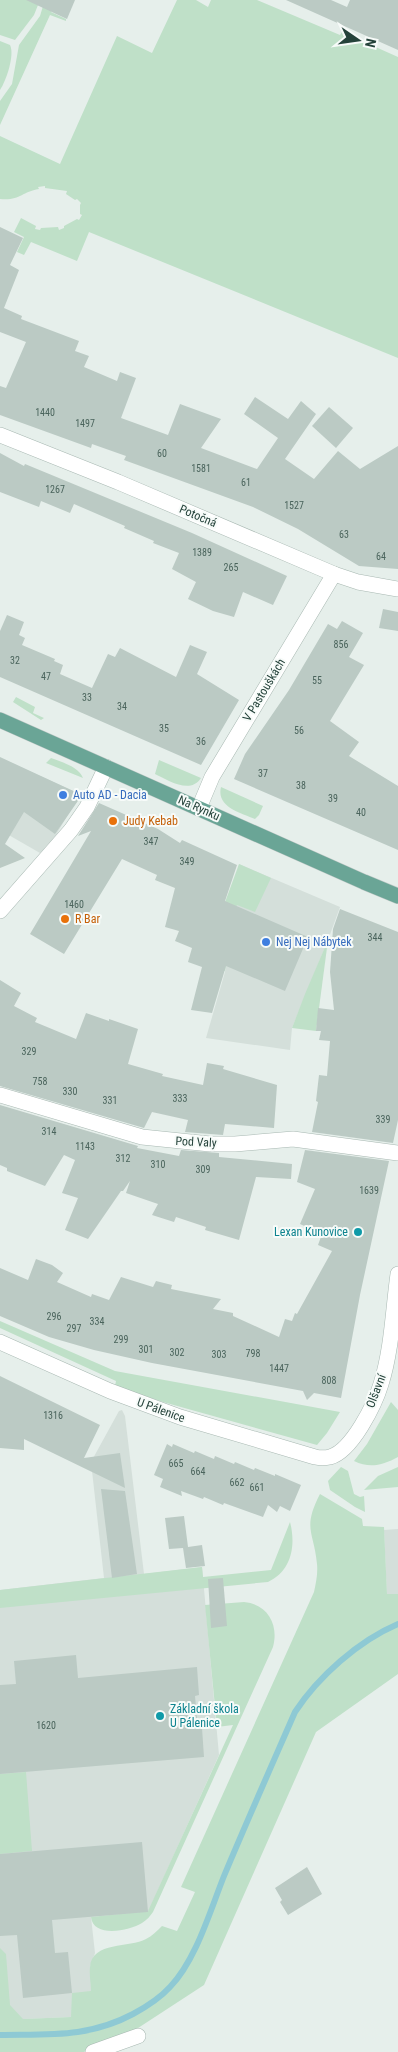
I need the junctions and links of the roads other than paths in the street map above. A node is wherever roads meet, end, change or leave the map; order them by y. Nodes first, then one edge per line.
1 (0, 435) edge
2 (334, 574) junction
3 (398, 589) edge
4 (0, 720) edge
5 (106, 767) junction
6 (198, 808) junction
7 (398, 896) edge
8 (0, 911) edge
9 (0, 1095) edge
10 (398, 1153) edge
11 (398, 1274) edge
12 (396, 1314) edge
13 (0, 1342) edge
14 (398, 1360) edge
15 (384, 1373) junction
16 (329, 1458) joint
17 (138, 2036) dead end
18 (93, 2052) edge

1 - 2 street, Potočná
2 - 3 street, Potočná
2 - 6 street, V Pastouškách
4 - 5 main road, Na Rynku
5 - 6 main road, Na Rynku
5 - 8 street
6 - 7 main road, Na Rynku
9 - 10 street, Pod Valy
11 - 12 street, Olšavní
12 - 15 street, Olšavní
13 - 16 street, U Pálenice
14 - 15 street
15 - 16 street, Olšavní
17 - 18 street

